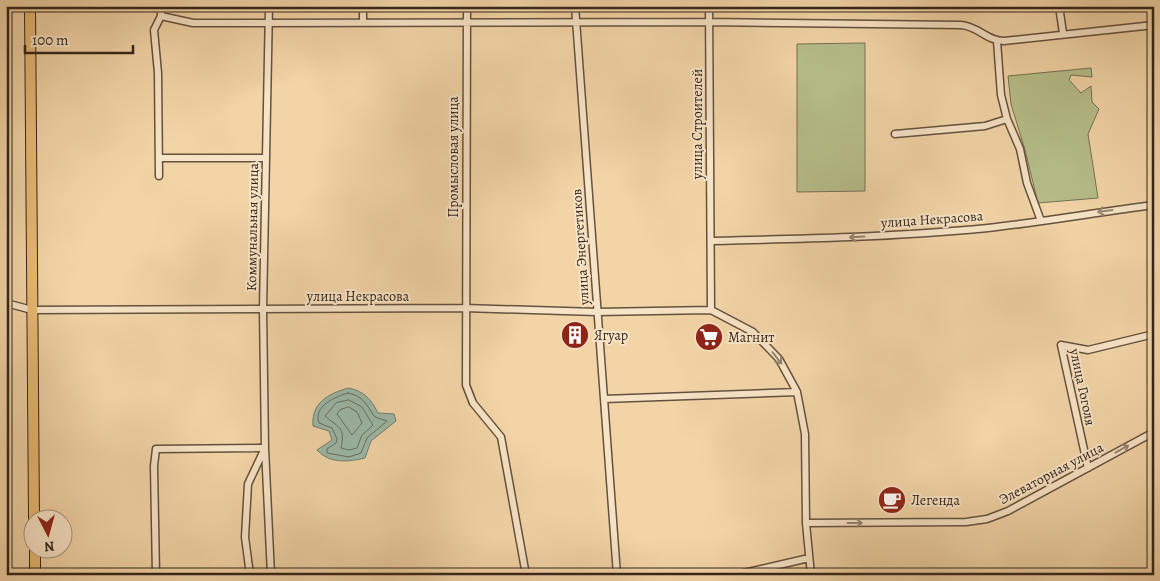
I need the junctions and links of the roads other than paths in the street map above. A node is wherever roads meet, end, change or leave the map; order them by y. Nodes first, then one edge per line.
1 (30, 6) edge
2 (161, 6) edge
3 (269, 6) edge
4 (363, 6) edge
5 (467, 6) edge
6 (574, 6) edge
7 (709, 6) edge
8 (1059, 6) edge
9 (160, 16) junction
10 (467, 22) junction
11 (576, 22) junction
12 (709, 22) junction
13 (268, 23) junction
14 (363, 23) junction
15 (1154, 25) edge
16 (1063, 33) junction
17 (997, 41) junction
18 (1007, 119) junction
19 (895, 134) dead end
20 (159, 158) junction
21 (266, 158) junction
22 (159, 176) dead end
23 (1154, 205) edge
24 (1041, 221) junction
25 (710, 241) junction
26 (6, 303) edge
27 (464, 308) junction
28 (263, 309) junction
29 (32, 310) junction
30 (711, 310) junction
31 (597, 312) junction
32 (1154, 334) edge
33 (797, 392) junction
34 (604, 399) junction
35 (1154, 432) edge
36 (265, 448) junction
37 (1088, 468) junction
38 (34, 508) edge
39 (806, 524) junction
40 (35, 558) edge
41 (809, 558) junction
42 (35, 575) edge
43 (156, 575) edge
44 (250, 575) edge
45 (271, 575) edge
46 (526, 575) edge
47 (617, 575) edge
48 (734, 575) edge
49 (811, 575) edge

1 - 29 main road
2 - 9 street
3 - 13 street, Коммунальная улица
4 - 14 street
5 - 10 street, Промысловая улица
6 - 11 street, улица Энергетиков
7 - 12 street, улица Строителей
8 - 16 street
9 - 13 street
9 - 20 street
10 - 11 street
10 - 14 street
10 - 27 street, Промысловая улица
11 - 12 street
11 - 31 street, улица Энергетиков
12 - 17 street
12 - 25 street, улица Строителей
13 - 14 street
13 - 21 street, Коммунальная улица
15 - 16 street
16 - 17 street
17 - 18 street
18 - 19 street
18 - 24 street
20 - 21 street
20 - 22 street
21 - 28 street, Коммунальная улица
23 -> 24 street, улица Некрасова
24 -> 25 street, улица Некрасова
25 - 30 street, улица Строителей
26 - 29 street, улица Некрасова
27 - 28 street, улица Некрасова
27 - 31 street, улица Некрасова
27 - 46 street, Промысловая улица
28 - 29 street, улица Некрасова
28 - 36 street, Коммунальная улица
29 - 38 main road
30 - 31 street, улица Некрасова
30 -> 33 street
31 - 34 street, улица Энергетиков
32 - 37 street, улица Гоголя
33 - 34 street
33 - 39 street
34 - 47 street, улица Энергетиков
37 -> 35 street, Элеваторная улица
36 - 43 street
36 - 44 street, Коммунальная улица
36 - 45 street, Коммунальная улица
39 -> 37 street, Элеваторная улица
39 - 41 street
40 - 42 main road
41 - 48 street
41 - 49 street

